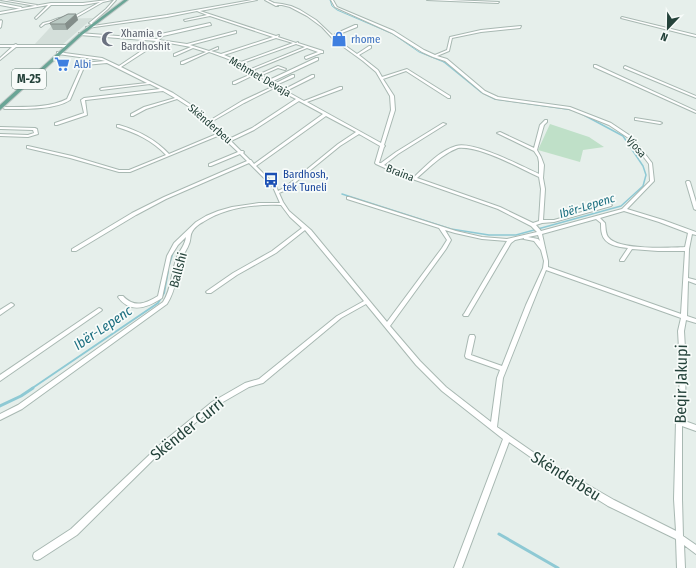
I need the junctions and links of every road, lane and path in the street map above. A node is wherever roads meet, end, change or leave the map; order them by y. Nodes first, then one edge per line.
1 (2, 0) edge
2 (111, 0) edge
3 (115, 0) edge
4 (125, 0) edge
5 (256, 0) edge
6 (266, 0) edge
7 (332, 0) edge
8 (428, 0) edge
9 (103, 1) junction
10 (498, 2) dead end
11 (0, 4) edge
12 (52, 4) junction
13 (274, 4) junction
14 (41, 6) junction
15 (0, 7) edge
16 (280, 7) dead end
17 (26, 9) junction
18 (197, 10) junction
19 (15, 11) junction
20 (0, 13) edge
21 (210, 15) junction
22 (36, 18) dead end
23 (622, 18) dead end
24 (184, 20) dead end
25 (1, 21) edge
26 (210, 24) dead end
27 (41, 26) dead end
28 (89, 26) junction
29 (356, 26) dead end
30 (0, 27) edge
31 (520, 27) dead end
32 (235, 32) dead end
33 (80, 34) junction
34 (278, 36) junction
35 (696, 36) edge
36 (335, 39) junction
37 (157, 40) junction
38 (297, 43) junction
39 (16, 45) junction
40 (0, 46) edge
41 (67, 46) junction
42 (187, 46) junction
43 (193, 47) junction
44 (370, 47) dead end
45 (217, 48) dead end
46 (306, 48) dead end
47 (207, 51) junction
48 (59, 53) junction
49 (175, 55) dead end
50 (222, 55) junction
51 (357, 55) junction
52 (434, 56) junction
53 (306, 58) dead end
54 (0, 59) edge
55 (317, 59) dead end
56 (108, 61) junction
57 (182, 62) dead end
58 (241, 64) junction
59 (595, 66) dead end
60 (120, 67) junction
61 (625, 67) dead end
62 (285, 69) dead end
63 (250, 70) junction
64 (255, 73) junction
65 (260, 75) junction
66 (293, 76) dead end
67 (313, 76) dead end
68 (382, 78) junction
69 (270, 82) junction
70 (150, 83) junction
71 (234, 83) dead end
72 (275, 85) junction
73 (341, 88) dead end
74 (102, 89) dead end
75 (164, 90) junction
76 (283, 91) junction
77 (687, 93) junction
78 (680, 95) dead end
79 (449, 96) dead end
80 (696, 97) edge
81 (177, 98) junction
82 (300, 99) junction
83 (305, 102) junction
84 (0, 104) edge
85 (3, 108) edge
86 (696, 112) edge
87 (326, 114) junction
88 (132, 115) dead end
89 (636, 119) dead end
90 (546, 121) dead end
91 (209, 122) junction
92 (660, 123) dead end
93 (56, 124) dead end
94 (444, 124) dead end
95 (118, 126) dead end
96 (1, 128) edge
97 (359, 132) junction
98 (499, 133) dead end
99 (220, 134) junction
100 (0, 135) edge
101 (229, 141) junction
102 (383, 146) junction
103 (28, 147) dead end
104 (535, 150) junction
105 (242, 152) junction
106 (168, 155) junction
107 (250, 161) junction
108 (210, 165) dead end
109 (254, 165) junction
110 (381, 165) junction
111 (541, 176) junction
112 (415, 178) junction
113 (688, 182) dead end
114 (277, 193) junction
115 (348, 198) dead end
116 (281, 203) junction
117 (610, 205) dead end
118 (696, 209) edge
119 (624, 210) junction
120 (597, 218) junction
121 (541, 222) junction
122 (533, 226) junction
123 (441, 228) junction
124 (307, 230) junction
125 (189, 232) junction
126 (540, 233) junction
127 (693, 233) edge
128 (523, 237) junction
129 (514, 239) junction
130 (631, 247) junction
131 (686, 249) junction
132 (74, 250) dead end
133 (544, 250) junction
134 (622, 260) dead end
135 (545, 268) junction
136 (686, 279) junction
137 (696, 282) edge
138 (209, 292) dead end
139 (122, 297) dead end
140 (366, 302) junction
141 (11, 306) dead end
142 (99, 310) dead end
143 (0, 313) edge
144 (466, 315) dead end
145 (684, 317) junction
146 (696, 321) edge
147 (386, 326) junction
148 (472, 337) dead end
149 (504, 369) junction
150 (0, 378) edge
151 (0, 417) edge
152 (679, 422) junction
153 (494, 427) junction
154 (696, 428) edge
155 (507, 438) junction
156 (679, 538) junction
157 (696, 550) edge
158 (36, 556) dead end
159 (458, 568) edge
160 (681, 568) edge

1 - 14 street
2 - 9 street
3 - 28 street
4 - 28 main road, M-25
5 - 18 street
6 - 13 street
7 - 52 street, Vjosa
8 - 10 street
9 - 12 street
9 - 27 street
11 - 17 street
12 - 14 street
12 - 22 street
13 - 16 street
13 - 36 street, Braina
14 - 17 street
15 - 19 street
17 - 19 street
18 - 21 street
18 - 28 street
19 - 20 street
21 - 24 street
21 - 34 street
23 - 35 street
25 - 30 street
26 - 37 street
28 - 33 main road, M-25
29 - 36 street
31 - 52 street
32 - 42 street
33 - 37 street, Mehmet Devaja
33 - 41 main road, M-25
34 - 38 street
34 - 50 street
36 - 51 street, Braina
37 - 42 street, Mehmet Devaja
37 - 60 street
38 - 53 street
38 - 58 street
39 - 40 street
39 - 41 street
39 - 54 street
41 - 48 main road, M-25
42 - 43 street, Mehmet Devaja
43 - 47 street, Mehmet Devaja
43 - 49 street
44 - 51 street
45 - 47 street
46 - 63 street
47 - 50 street, Mehmet Devaja
47 - 57 street
48 - 56 street, Skënderbeu
48 - 84 main road, M-25
48 - 85 main road
50 - 58 street, Mehmet Devaja
51 - 68 street, Braina
52 - 119 street, Vjosa
55 - 69 street
56 - 60 street, Skënderbeu
56 - 85 street
58 - 63 street, Mehmet Devaja
59 - 86 street
60 - 70 street, Skënderbeu
61 - 77 street
62 - 65 street
63 - 64 street, Mehmet Devaja
64 - 65 street, Mehmet Devaja
64 - 71 street
65 - 69 street, Mehmet Devaja
66 - 72 street
67 - 76 street
68 - 79 street
68 - 102 street, Braina
69 - 72 street, Mehmet Devaja
70 - 74 street
70 - 75 street, Skënderbeu
72 - 76 street, Mehmet Devaja
72 - 91 street
73 - 83 street
75 - 81 street, Skënderbeu
75 - 93 street
76 - 82 street, Mehmet Devaja
77 - 78 street
77 - 80 street
81 - 88 street
81 - 91 street, Skënderbeu
82 - 83 street, Mehmet Devaja
82 - 101 street
83 - 87 street, Mehmet Devaja
87 - 97 street, Mehmet Devaja
87 - 109 street
89 - 92 street
90 - 104 street
91 - 99 street, Skënderbeu
94 - 110 street
95 - 106 street
96 - 100 street
97 - 102 street, Mehmet Devaja
97 - 114 street
98 - 104 street
99 - 101 street, Skënderbeu
99 - 106 street
101 - 105 street, Skënderbeu
102 - 110 street, Braina
103 - 106 street
104 - 111 street
105 - 107 street, Skënderbeu
105 - 108 street
107 - 109 street, Skënderbeu
107 - 132 street
109 - 114 street, Skënderbeu
110 - 112 street, Braina
111 - 112 street
111 - 121 street
112 - 122 street, Braina
113 - 118 street
114 - 116 street, Skënderbeu
115 - 123 street, Vjosa
116 - 124 street, Skënderbeu
116 - 125 street, Ballshi
117 - 121 street
119 - 120 street, Vjosa
119 - 127 street
120 - 126 street, Vjosa
120 - 130 street
121 - 122 street
122 - 126 street, Braina
123 - 129 street, Vjosa
123 - 147 street
124 - 138 street
124 - 140 street, Skënderbeu
125 - 139 street
125 - 151 street, Ballshi
126 - 128 street, Vjosa
126 - 133 street
127 - 131 street, Beqir Jakupi
128 - 129 street, Vjosa
128 - 133 street
129 - 144 street
130 - 131 street
130 - 134 street
131 - 136 street, Beqir Jakupi
133 - 135 street
135 - 145 street
135 - 149 street
136 - 137 street
136 - 145 street, Beqir Jakupi
140 - 147 street, Skënderbeu
140 - 158 street, Skënder Curri
141 - 143 street
142 - 150 street
145 - 146 street
145 - 152 street, Beqir Jakupi
147 - 153 street, Skënderbeu
148 - 149 street
149 - 153 street
152 - 154 street
152 - 156 street, Beqir Jakupi
153 - 155 street, Skënderbeu
155 - 156 street, Skënderbeu
155 - 159 street
156 - 157 street, Skënderbeu
156 - 160 street, Beqir Jakupi

